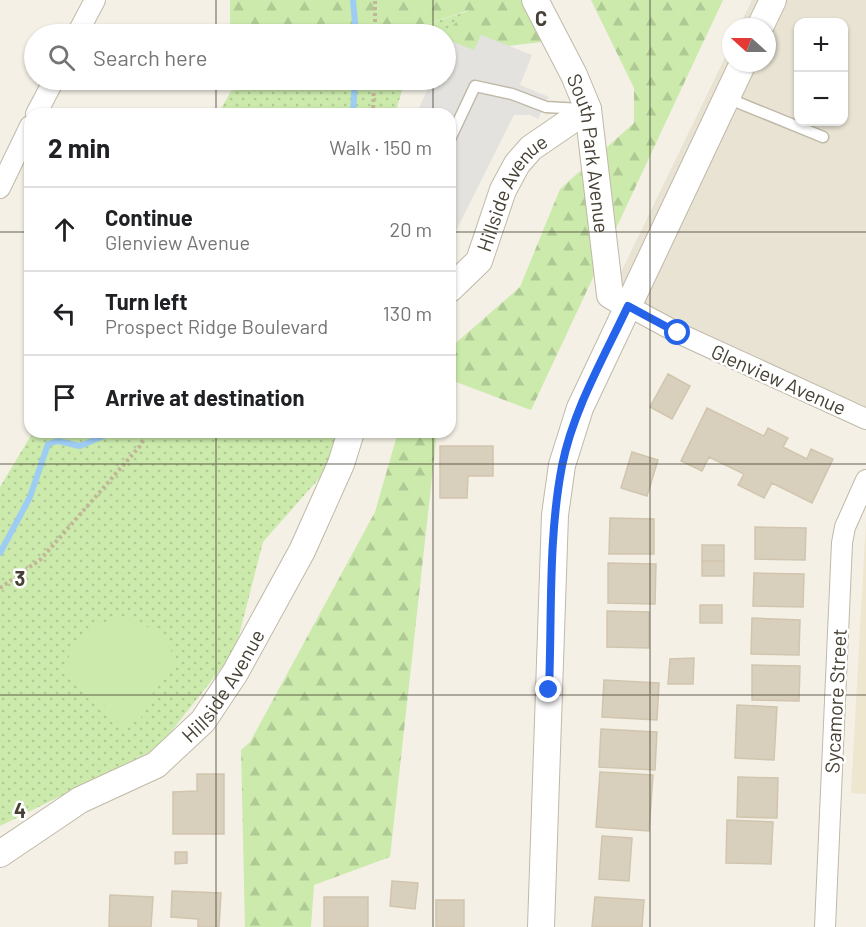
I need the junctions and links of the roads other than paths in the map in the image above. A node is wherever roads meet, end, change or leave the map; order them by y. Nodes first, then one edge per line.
1 (95, 0) edge
2 (773, 0) edge
3 (530, 2) edge
4 (764, 18) edge
5 (82, 24) edge
6 (739, 72) edge
7 (49, 90) edge
8 (726, 98) junction
9 (39, 108) edge
10 (588, 109) junction
11 (456, 126) edge
12 (824, 137) dead end
13 (24, 138) edge
14 (0, 188) edge
15 (456, 282) edge
16 (628, 306) junction
17 (866, 418) edge
18 (349, 438) edge
19 (866, 480) edge
20 (0, 854) edge
21 (541, 927) edge
22 (825, 927) edge

1 - 5 street
2 - 4 street
3 - 10 street, South Park Avenue
6 - 8 street
7 - 9 street
8 - 12 lane
8 - 16 street
10 - 11 lane
10 - 15 street, Hillside Avenue
10 - 16 street, South Park Avenue
13 - 14 street
16 - 17 street, Glenview Avenue
16 - 21 street
18 - 20 street, Hillside Avenue
19 - 22 street, Sycamore Street

